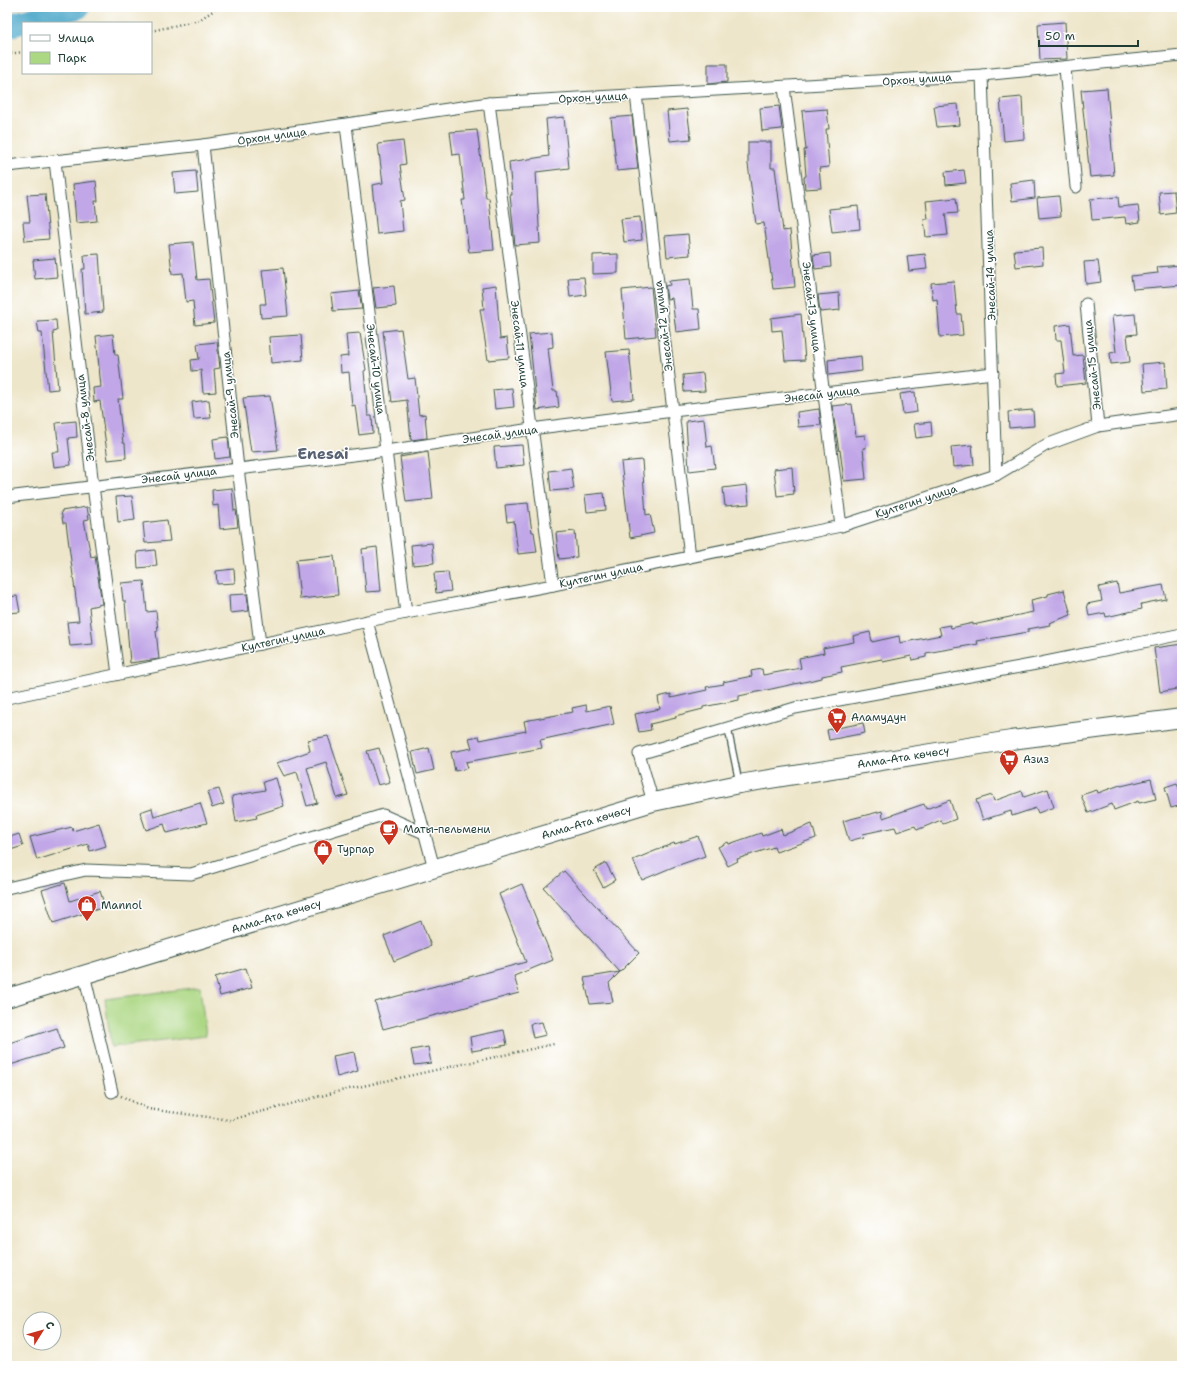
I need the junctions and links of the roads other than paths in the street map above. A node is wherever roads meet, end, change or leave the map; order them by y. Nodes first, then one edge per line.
1 (1182, 55) edge
2 (1065, 68) junction
3 (982, 75) junction
4 (784, 87) junction
5 (636, 94) junction
6 (489, 103) junction
7 (346, 125) junction
8 (203, 146) junction
9 (55, 161) junction
10 (7, 166) edge
11 (1076, 188) dead end
12 (1086, 304) dead end
13 (993, 373) junction
14 (823, 394) junction
15 (672, 411) junction
16 (1182, 414) edge
17 (1098, 426) junction
18 (531, 429) junction
19 (386, 450) junction
20 (238, 468) junction
21 (996, 475) junction
22 (93, 486) junction
23 (7, 497) edge
24 (841, 526) junction
25 (690, 557) junction
26 (553, 585) junction
27 (406, 613) junction
28 (367, 621) junction
29 (1182, 634) edge
30 (260, 644) junction
31 (118, 674) junction
32 (7, 698) edge
33 (1182, 718) edge
34 (728, 729) junction
35 (739, 784) junction
36 (653, 802) junction
37 (424, 833) junction
38 (434, 868) junction
39 (7, 888) edge
40 (84, 974) junction
41 (7, 998) edge
42 (112, 1092) road end

1 - 2 street, Орхон улица
2 - 3 street, Орхон улица
2 - 11 street
3 - 4 street, Орхон улица
3 - 13 street, Энесай-14 улица
4 - 5 street, Орхон улица
4 - 14 street, Энесай-13 улица
5 - 6 street, Орхон улица
5 - 15 street, Энесай-12 улица
6 - 7 street, Орхон улица
6 - 18 street, Энесай-11 улица
7 - 8 street, Орхон улица
7 - 19 street, Энесай-10 улица
8 - 9 street, Орхон улица
8 - 20 street, Энесай-9 улица
9 - 10 street, Орхон улица
9 - 22 street, Энесай-8 улица
12 - 17 street, Энесай-15 улица
13 - 14 street, Энесай улица
13 - 21 street, Энесай-14 улица
14 - 15 street, Энесай улица
14 - 24 street, Энесай-13 улица
15 - 18 street, Энесай улица
15 - 25 street, Энесай-12 улица
16 - 17 street, Култегин улица
17 - 21 street, Култегин улица
18 - 19 street, Энесай улица
18 - 26 street, Энесай-11 улица
19 - 20 street, Энесай улица
19 - 27 street, Энесай-10 улица
20 - 22 street, Энесай улица
20 - 30 street, Энесай-9 улица
21 - 24 street, Култегин улица
22 - 23 street, Энесай улица
22 - 31 street, Энесай-8 улица
24 - 25 street, Култегин улица
25 - 26 street, Култегин улица
26 - 27 street, Култегин улица
27 - 28 street, Култегин улица
28 - 30 street, Култегин улица
28 - 37 street
29 - 34 street
30 - 31 street, Култегин улица
31 - 32 street, Култегин улица
33 - 35 main road, Алма-Ата көчөсү
34 - 35 lane
34 - 36 street
35 - 36 main road, Алма-Ата көчөсү
36 - 38 main road, Алма-Ата көчөсү
37 - 38 street
37 - 39 street
38 - 40 main road, Алма-Ата көчөсү
40 - 41 main road, Алма-Ата көчөсү
40 - 42 street

